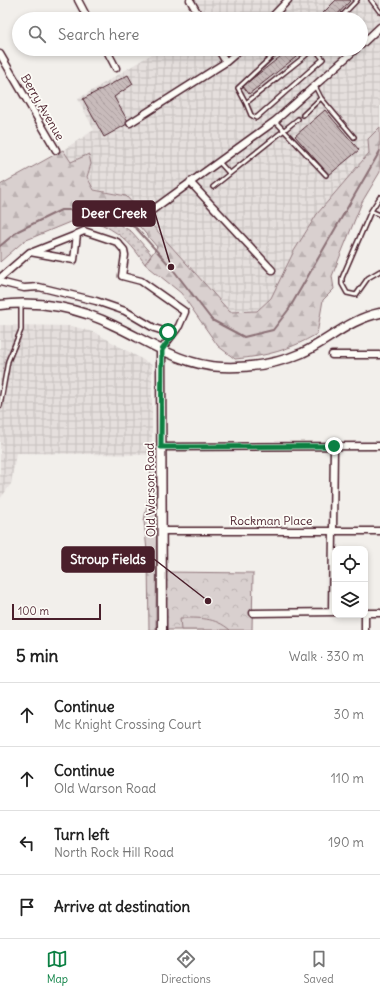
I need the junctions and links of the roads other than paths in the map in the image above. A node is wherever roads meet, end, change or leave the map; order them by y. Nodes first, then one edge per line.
1 (78, 0) edge
2 (190, 0) edge
3 (288, 0) edge
4 (357, 0) edge
5 (371, 0) edge
6 (84, 12) edge
7 (197, 12) edge
8 (277, 12) edge
9 (346, 12) edge
10 (380, 12) edge
11 (380, 27) edge
12 (368, 38) edge
13 (0, 54) edge
14 (110, 56) edge
15 (222, 56) edge
16 (233, 56) edge
17 (272, 56) edge
18 (305, 56) edge
19 (321, 56) edge
20 (348, 56) edge
21 (226, 62) junction
22 (116, 68) dead end
23 (315, 86) junction
24 (321, 98) junction
25 (246, 103) junction
26 (303, 115) dead end
27 (298, 119) dead end
28 (275, 121) junction
29 (130, 123) dead end
30 (283, 131) junction
31 (354, 137) dead end
32 (56, 150) dead end
33 (219, 162) junction
34 (229, 173) junction
35 (326, 175) dead end
36 (190, 182) junction
37 (213, 187) dead end
38 (380, 197) edge
39 (151, 211) dead end
40 (371, 211) junction
41 (380, 215) edge
42 (76, 235) junction
43 (32, 253) junction
44 (272, 270) dead end
45 (380, 271) edge
46 (0, 278) edge
47 (0, 282) edge
48 (20, 304) junction
49 (0, 305) edge
50 (380, 313) edge
51 (173, 334) junction
52 (162, 350) junction
53 (332, 355) dead end
54 (380, 355) edge
55 (0, 406) edge
56 (334, 446) junction
57 (380, 446) edge
58 (161, 447) junction
59 (162, 531) junction
60 (332, 531) junction
61 (380, 531) edge
62 (333, 582) edge
63 (332, 612) edge
64 (253, 613) dead end
65 (380, 613) edge
66 (368, 614) edge
67 (365, 618) edge
68 (162, 630) edge
69 (365, 630) edge

1 - 6 street
2 - 7 street
3 - 8 street
4 - 9 lane
5 - 10 lane
11 - 12 street
13 - 32 street, Berry Avenue
14 - 22 street
15 - 21 street
16 - 21 street
17 - 25 lane
18 - 25 lane
19 - 25 lane
20 - 23 street
21 - 29 street
23 - 24 lane
23 - 28 street
24 - 26 lane
24 - 31 lane
27 - 30 lane
28 - 30 lane
28 - 33 street
30 - 34 lane
30 - 35 lane
33 - 34 lane
33 - 36 street
34 - 37 lane
36 - 39 street
36 - 44 street
38 - 40 lane
40 - 41 lane
40 - 45 lane
42 - 43 street
42 - 43 street
42 - 51 street
43 - 46 street
47 - 51 street
48 - 49 main road
48 - 52 main road
48 - 55 lane
50 - 52 main road
51 - 52 street
52 - 58 main road, Old Warson Road
53 - 54 street
56 - 57 street
56 - 58 street
56 - 60 street
58 - 59 main road, Old Warson Road
59 - 60 street, Rockman Place
59 - 68 main road, Old Warson Road
60 - 61 street, Rockman Place
60 - 62 street
63 - 64 street
65 - 66 street
67 - 69 street

